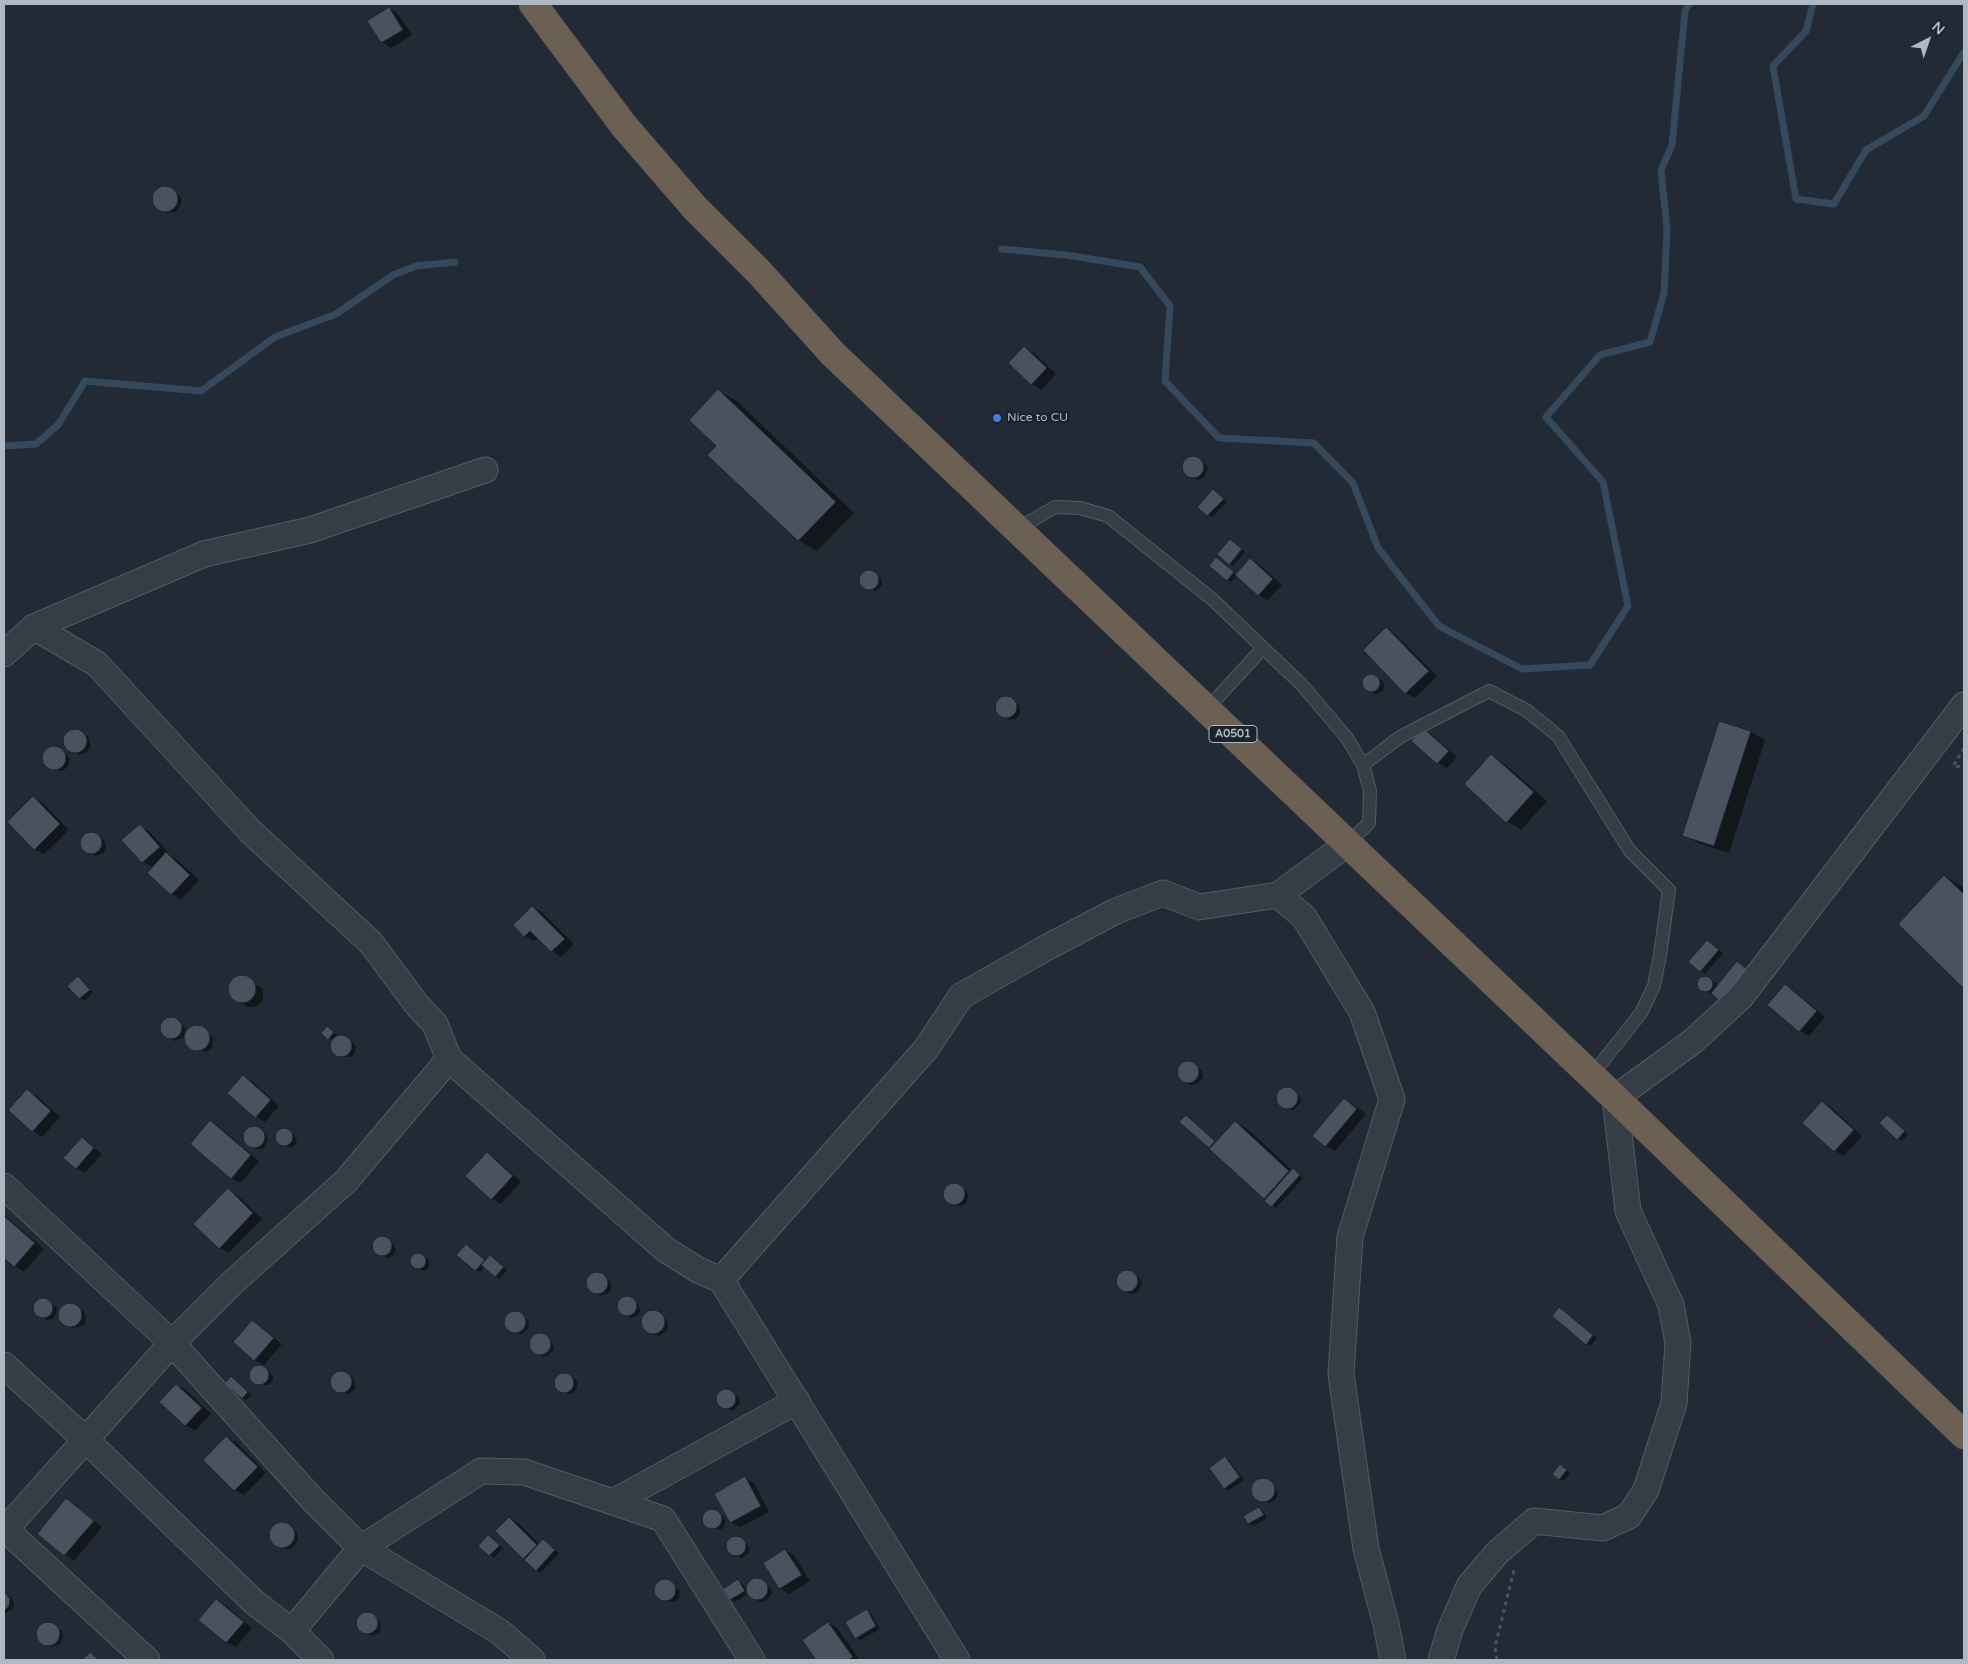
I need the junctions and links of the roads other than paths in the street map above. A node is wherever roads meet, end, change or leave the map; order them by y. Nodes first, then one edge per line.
1 (533, 4) edge
2 (485, 470) dead end
3 (1017, 529) junction
4 (34, 627) junction
5 (1263, 648) junction
6 (4, 654) edge
7 (1964, 704) edge
8 (1207, 709) junction
9 (1363, 765) junction
10 (1347, 844) junction
11 (1278, 895) junction
12 (449, 1059) junction
13 (1591, 1076) junction
14 (1614, 1098) junction
15 (4, 1186) edge
16 (721, 1280) junction
17 (172, 1343) junction
18 (4, 1364) edge
19 (796, 1401) junction
20 (1964, 1435) edge
21 (86, 1440) junction
22 (613, 1502) junction
23 (4, 1530) edge
24 (361, 1548) junction
25 (292, 1630) junction
26 (147, 1660) edge
27 (321, 1660) edge
28 (532, 1660) edge
29 (752, 1660) edge
30 (957, 1660) edge
31 (1393, 1660) edge
32 (1441, 1660) edge

1 - 3 highway, A0501
2 - 4 street
3 - 5 lane
3 - 8 highway, A0501
4 - 6 street
4 - 12 street
5 - 8 lane
5 - 9 lane
7 - 14 street
8 - 10 highway, A0501
9 - 10 lane
9 - 13 lane
10 - 11 street
10 - 13 highway, A0501
11 - 16 street
11 - 31 street
12 - 16 street
12 - 17 street
13 - 14 highway, A0501
14 - 20 highway, A0501
14 - 32 street
15 - 17 street
16 - 19 street
17 - 21 street
17 - 24 street
18 - 21 street
19 - 22 street
19 - 30 street
21 - 23 street
21 - 25 street
22 - 24 street
22 - 29 street
23 - 26 street
24 - 25 street
24 - 28 street
25 - 27 street

